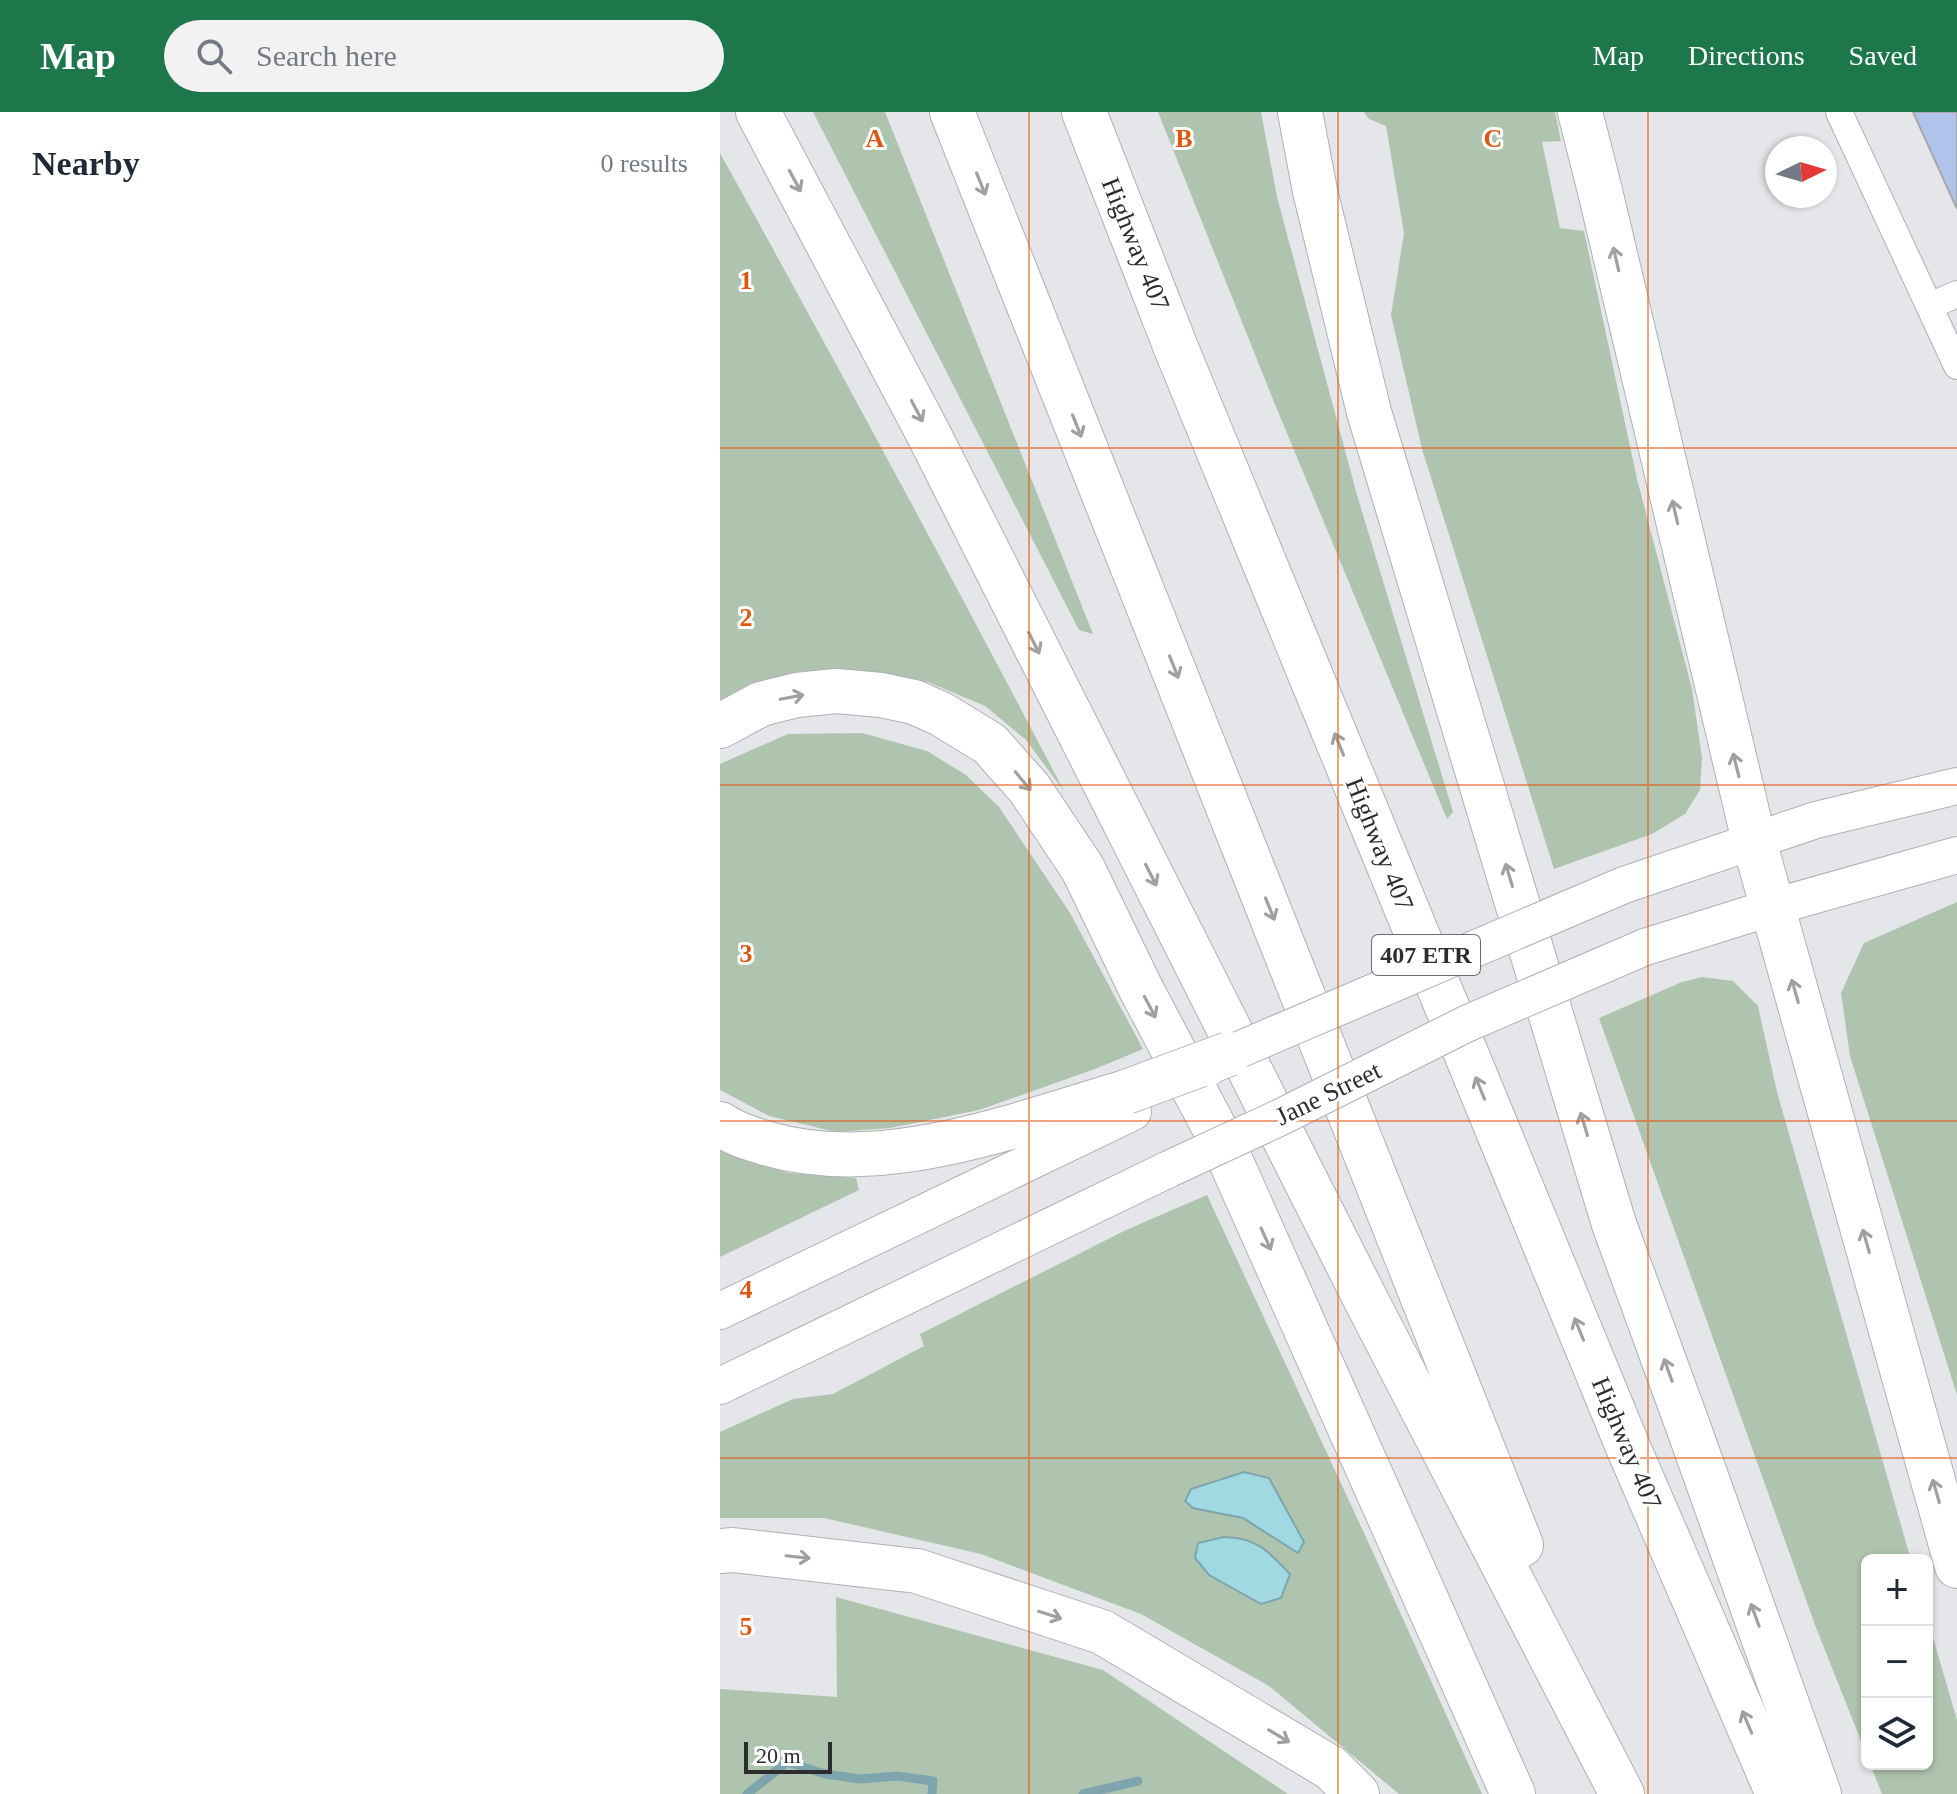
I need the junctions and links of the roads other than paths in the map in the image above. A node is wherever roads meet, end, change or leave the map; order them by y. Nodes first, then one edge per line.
1 (758, 112) edge
2 (952, 112) edge
3 (1084, 112) edge
4 (1300, 112) edge
5 (1580, 112) edge
6 (1839, 112) edge
7 (1957, 294) edge
8 (1930, 306) junction
9 (1957, 366) edge
10 (720, 726) edge
11 (1957, 786) edge
12 (1754, 841) junction
13 (1957, 855) edge
14 (1773, 907) junction
15 (1229, 1054) joint
16 (1129, 1102) junction
17 (720, 1124) edge
18 (720, 1311) edge
19 (720, 1386) edge
20 (720, 1551) edge
21 (1957, 1566) edge
22 (1357, 1794) edge
23 (1513, 1794) edge
24 (1624, 1794) edge
25 (1778, 1794) edge
26 (1819, 1794) edge

1 -> 24 highway
2 -> 24 highway
25 -> 3 highway, Highway 407 / 407 ETR
26 -> 4 highway
12 -> 5 highway
6 - 8 street
7 - 8 street
8 - 9 street
10 -> 23 highway
11 - 12 main road
12 - 14 highway
12 - 15 main road, bridge
13 - 14 main road, Jane Street
14 - 19 main road, Jane Street, bridge
21 -> 14 highway
15 - 16 highway, bridge
16 - 17 highway
16 - 18 main road
20 -> 22 highway

